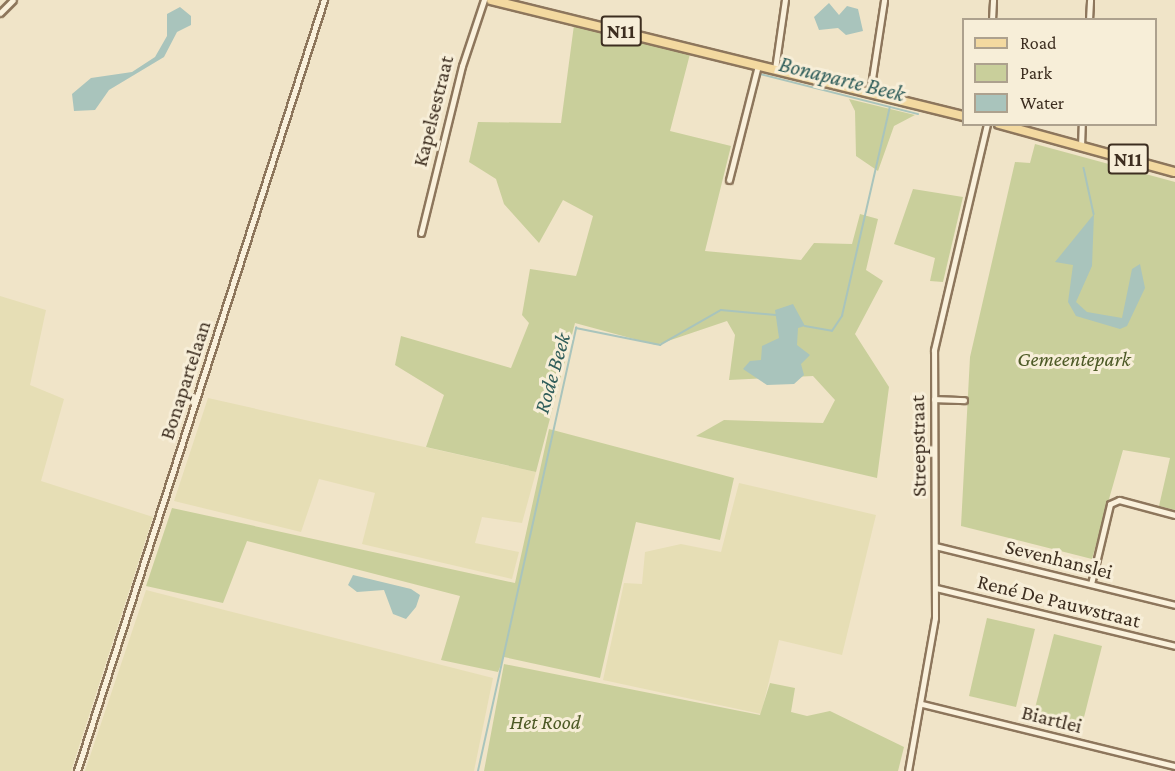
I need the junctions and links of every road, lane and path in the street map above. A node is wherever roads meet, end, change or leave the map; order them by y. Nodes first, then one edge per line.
1 (13, 0) edge
2 (324, 0) edge
3 (484, 0) edge
4 (491, 0) edge
5 (785, 0) edge
6 (884, 0) edge
7 (993, 0) edge
8 (1090, 0) edge
9 (524, 4) edge
10 (0, 13) edge
11 (992, 18) edge
12 (1089, 18) edge
13 (758, 65) junction
14 (775, 69) junction
15 (870, 92) junction
16 (962, 116) edge
17 (987, 126) edge
18 (1006, 126) edge
19 (1082, 126) edge
20 (1081, 147) junction
21 (1175, 172) edge
22 (729, 180) dead end
23 (422, 233) dead end
24 (934, 399) junction
25 (964, 400) dead end
26 (1175, 514) edge
27 (935, 546) junction
28 (1091, 584) junction
29 (936, 588) junction
30 (1175, 605) edge
31 (1175, 646) edge
32 (922, 704) junction
33 (1175, 766) edge
34 (77, 771) edge
35 (908, 771) edge

1 - 10 street
2 - 34 street, Bonapartelaan
3 - 23 street, Kapelsestraat
4 - 9 main road, N11
5 - 14 street
6 - 15 street
7 - 11 street
8 - 12 street
9 - 13 main road, N11
13 - 14 main road, N11
13 - 22 street
14 - 15 main road, N11
15 - 16 main road, N11
17 - 24 street, Streepstraat
18 - 20 main road, N11
19 - 20 street
20 - 21 main road, N11
24 - 25 street
24 - 27 street, Streepstraat
26 - 28 street
27 - 28 street, Sevenhanslei
27 - 29 street, Streepstraat
28 - 30 street, Sevenhanslei
29 - 31 street, René De Pauwstraat
29 - 32 street, Streepstraat
32 - 33 street, Biartlei
32 - 35 street, Streepstraat

